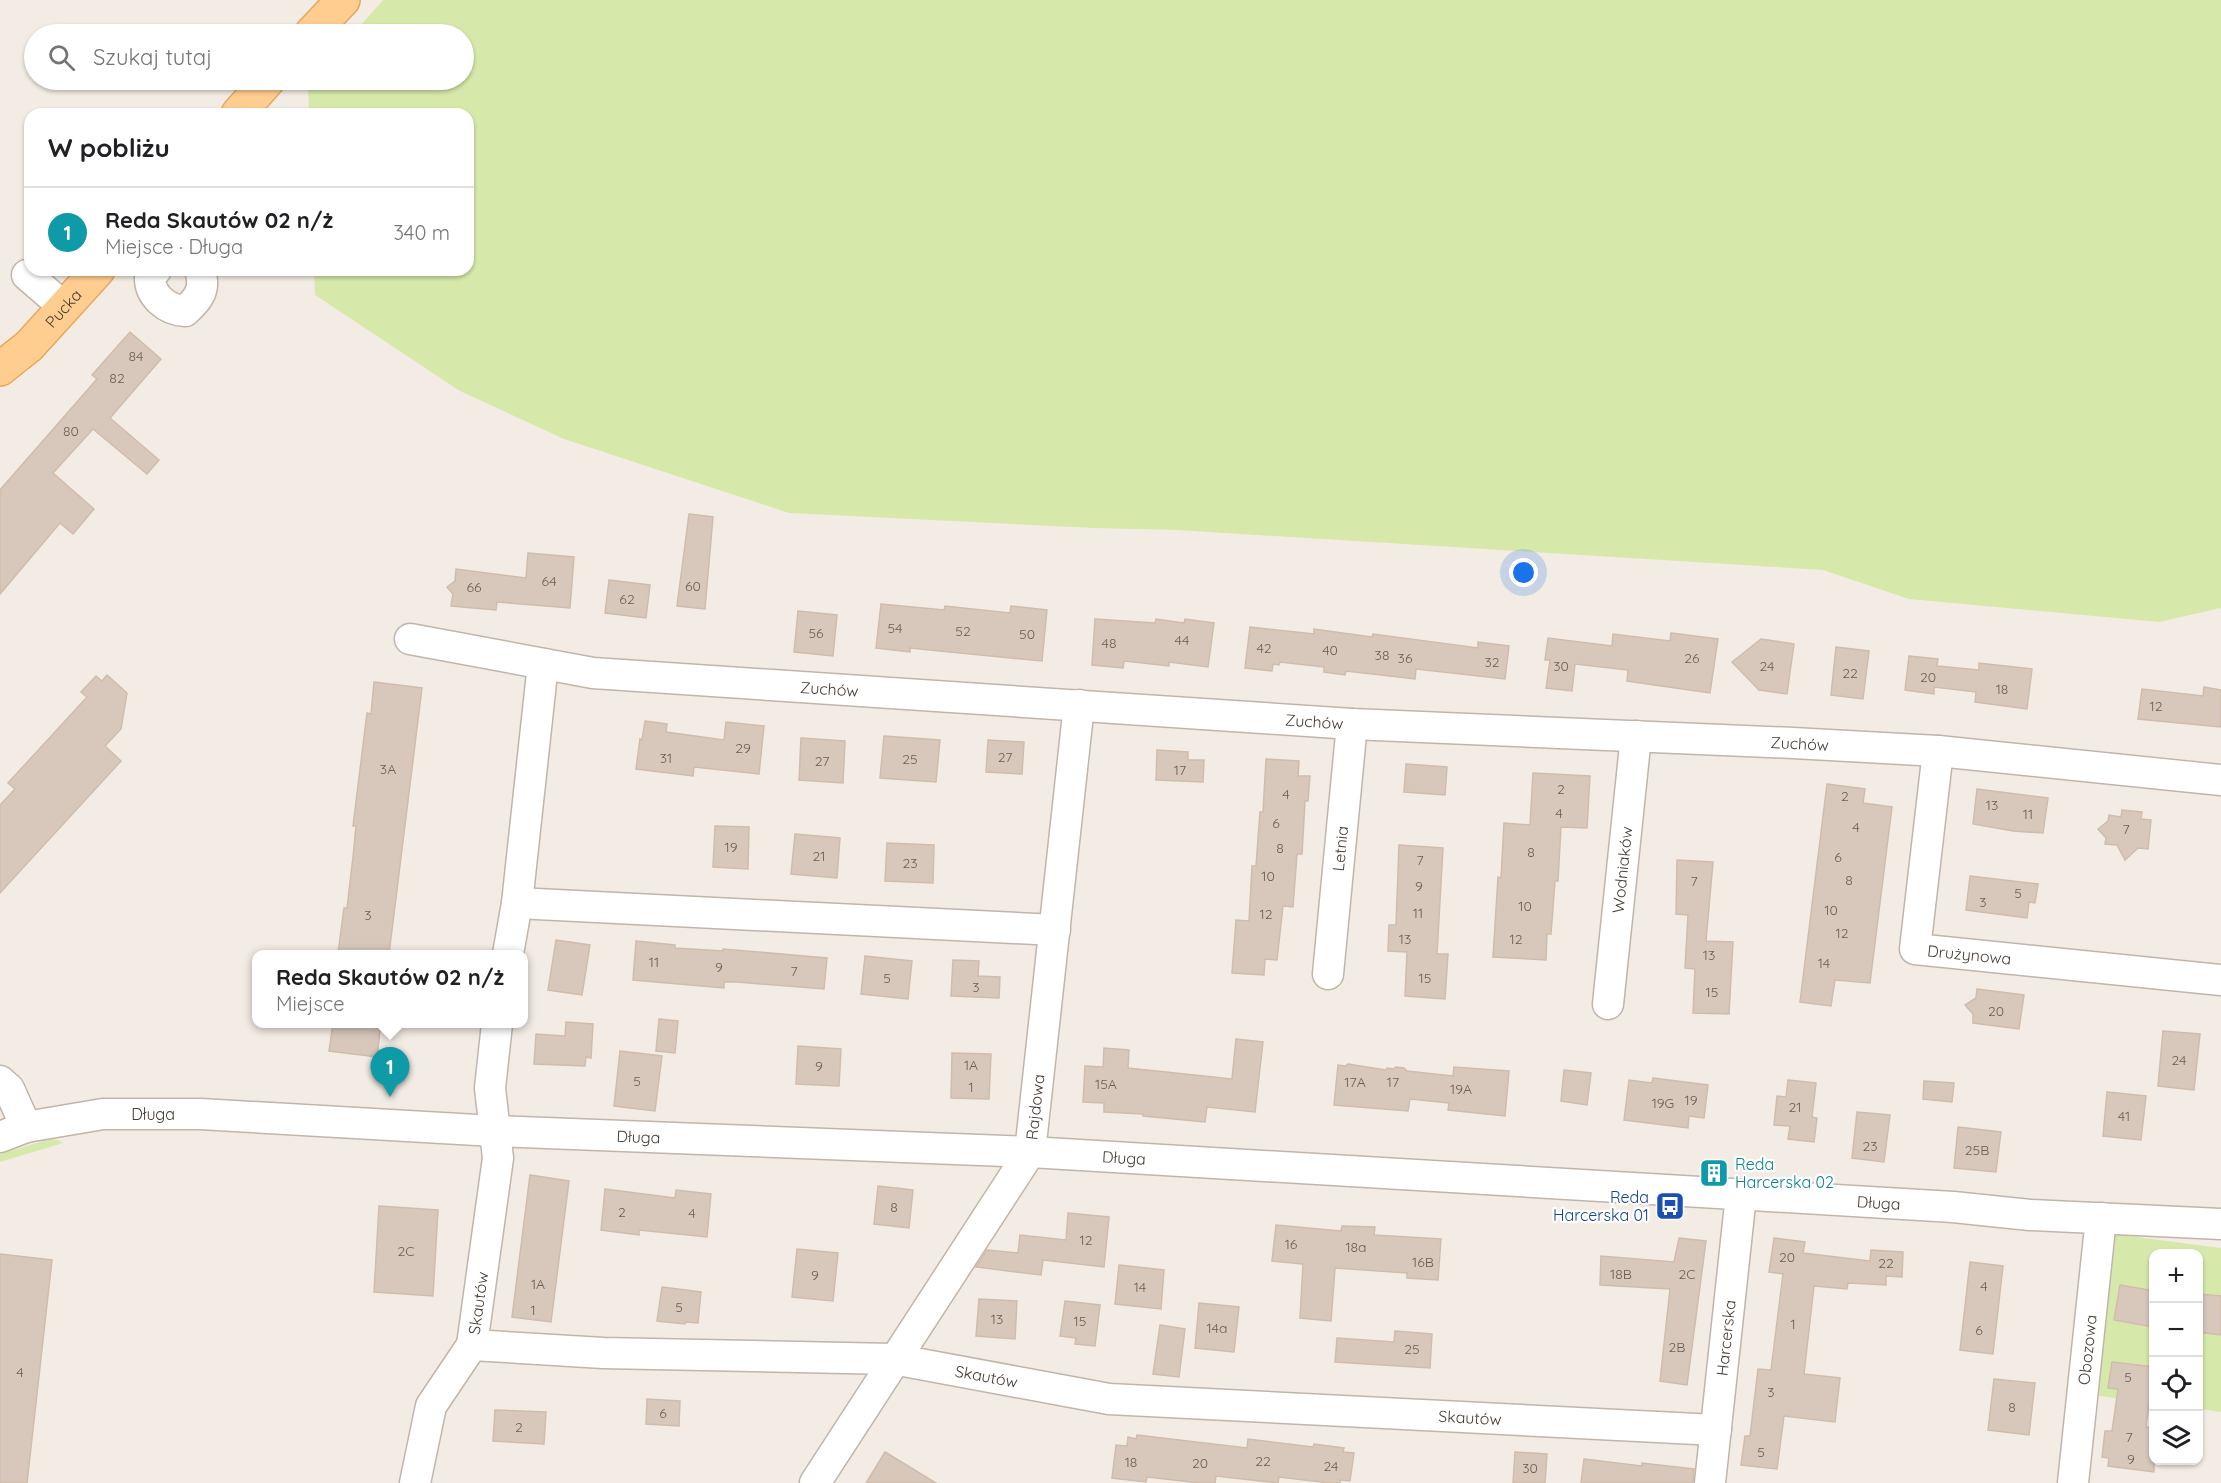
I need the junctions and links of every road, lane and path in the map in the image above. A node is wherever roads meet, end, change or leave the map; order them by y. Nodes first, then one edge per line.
1 (324, 0) edge
2 (343, 0) edge
3 (306, 24) edge
4 (320, 24) edge
5 (258, 90) edge
6 (243, 108) edge
7 (28, 276) edge
8 (93, 276) edge
9 (148, 276) edge
10 (201, 276) edge
11 (64, 307) junction
12 (29, 346) junction
13 (0, 369) edge
14 (0, 396) edge
15 (410, 639) dead end
16 (543, 664) junction
17 (1079, 705) junction
18 (1352, 724) junction
19 (1636, 736) junction
20 (1938, 751) junction
21 (2221, 780) edge
22 (517, 903) junction
23 (1055, 930) junction
24 (509, 950) edge
25 (1328, 974) dead end
26 (2221, 980) edge
27 (1608, 1004) dead end
28 (496, 1028) edge
29 (0, 1081) edge
30 (494, 1131) junction
31 (13, 1132) edge
32 (1030, 1152) junction
33 (1741, 1195) junction
34 (2101, 1218) junction
35 (2221, 1224) edge
36 (472, 1345) junction
37 (893, 1359) junction
38 (1716, 1430) junction
39 (415, 1483) edge
40 (814, 1483) edge
41 (1710, 1483) edge
42 (2073, 1483) edge

1 - 3 main road
2 - 4 main road
5 - 6 main road
7 - 11 street
8 - 11 main road, Pucka
9 - 10 street
11 - 12 main road, Pucka
12 - 13 main road, Pucka
12 - 14 main road, Pucka
15 - 16 street, Zuchów
16 - 17 street, Zuchów
16 - 22 street
17 - 18 street, Zuchów
17 - 23 street, Rajdowa
18 - 19 street, Zuchów
18 - 25 street, Letnia
19 - 20 street, Zuchów
19 - 27 street, Wodniaków
20 - 21 street, Zuchów
20 - 26 street, Drużynowa
22 - 23 street
22 - 24 street
23 - 32 street, Rajdowa
28 - 30 street, Skautów
29 - 31 street
30 - 31 street, Długa
30 - 32 street, Długa
30 - 36 street, Skautów
32 - 33 street, Długa
32 - 37 street, Rajdowa
33 - 34 street, Długa
33 - 38 street, Harcerska
34 - 35 street, Długa
34 - 42 street, Obozowa
36 - 37 street, Skautów
36 - 39 street
37 - 38 street, Skautów
37 - 40 street, Rajdowa
38 - 41 street, Harcerska

